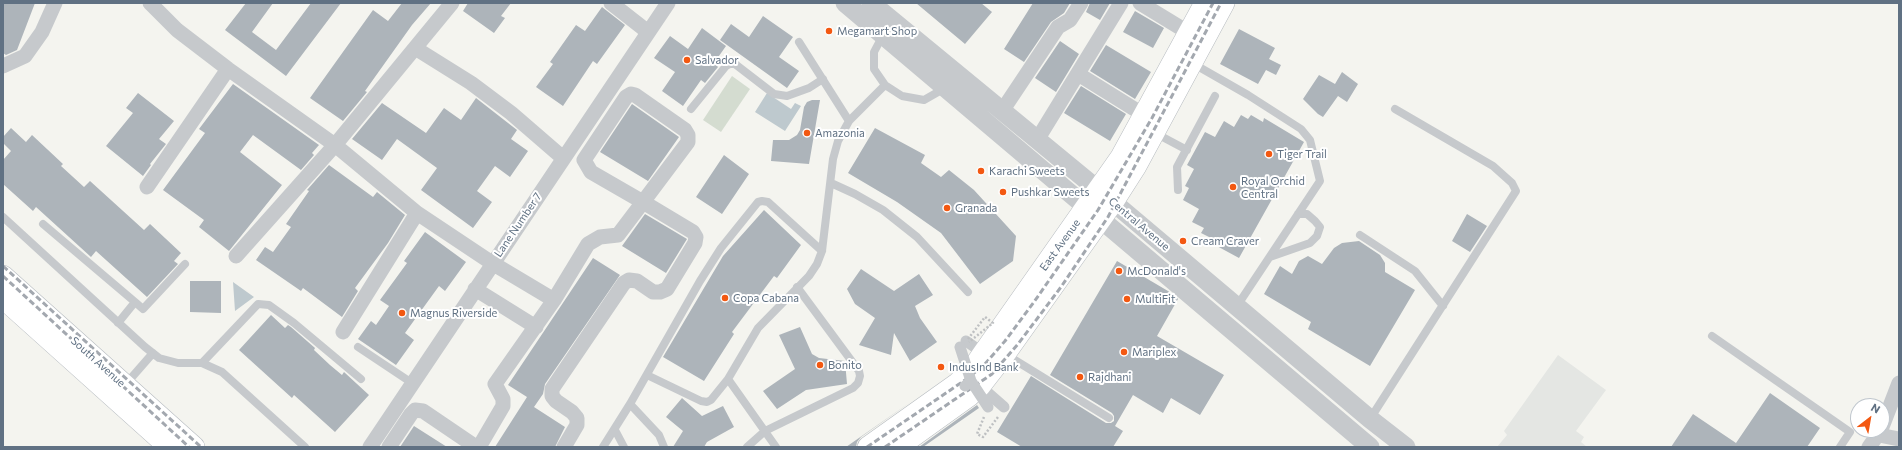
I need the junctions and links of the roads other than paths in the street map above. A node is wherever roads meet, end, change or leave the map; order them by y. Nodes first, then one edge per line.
1 (55, 3) edge
2 (150, 3) edge
3 (452, 3) edge
4 (611, 3) edge
5 (668, 3) edge
6 (871, 3) edge
7 (1081, 3) edge
8 (1121, 3) edge
9 (1140, 3) edge
10 (1205, 3) edge
11 (1224, 3) edge
12 (852, 5) edge
13 (648, 32) junction
14 (1189, 33) junction
15 (883, 35) junction
16 (799, 42) dead end
17 (415, 48) junction
18 (1192, 63) junction
19 (3, 66) edge
20 (228, 68) junction
21 (1078, 74) junction
22 (823, 80) junction
23 (885, 85) junction
24 (946, 88) junction
25 (1215, 96) dead end
26 (691, 109) dead end
27 (1395, 109) dead end
28 (1002, 111) junction
29 (849, 121) junction
30 (1149, 124) junction
31 (1037, 140) junction
32 (335, 145) junction
33 (1186, 150) junction
34 (563, 158) junction
35 (831, 183) junction
36 (147, 187) dead end
37 (1178, 190) dead end
38 (643, 202) junction
39 (1100, 205) junction
40 (417, 213) junction
41 (1298, 214) junction
42 (3, 217) edge
43 (43, 224) dead end
44 (1360, 235) dead end
45 (822, 251) junction
46 (236, 256) dead end
47 (1270, 257) junction
48 (492, 263) junction
49 (186, 264) dead end
50 (3, 276) edge
51 (797, 287) junction
52 (475, 289) junction
53 (968, 292) dead end
54 (3, 298) edge
55 (554, 300) junction
56 (134, 302) junction
57 (1443, 306) junction
58 (1236, 307) junction
59 (118, 323) junction
60 (536, 328) junction
61 (343, 332) dead end
62 (1712, 336) dead end
63 (358, 347) dead end
64 (983, 353) junction
65 (153, 354) junction
66 (1005, 354) junction
67 (202, 363) junction
68 (647, 375) junction
69 (361, 379) dead end
70 (728, 379) junction
71 (1899, 383) edge
72 (412, 384) junction
73 (972, 384) junction
74 (125, 385) junction
75 (997, 403) road end
76 (630, 404) junction
77 (1890, 407) edge
78 (1109, 418) dead end
79 (1370, 419) junction
80 (615, 430) junction
81 (765, 431) junction
82 (1876, 438) edge
83 (1396, 441) edge
84 (169, 447) edge
85 (194, 447) edge
86 (304, 447) edge
87 (370, 447) edge
88 (389, 447) edge
89 (476, 447) edge
90 (479, 447) edge
91 (564, 447) edge
92 (604, 447) edge
93 (624, 447) edge
94 (664, 447) edge
95 (747, 447) edge
96 (776, 447) edge
97 (868, 447) edge
98 (898, 447) edge
99 (1371, 447) edge
100 (1840, 447) edge
101 (1869, 447) edge

1 - 19 street
2 - 20 street
3 - 17 street
4 - 13 street
5 - 13 street, Lane Number 7
6 - 28 street, Central Avenue
7 - 28 street
8 - 21 street
9 - 14 street
10 - 14 main road, East Avenue
11 - 18 main road, East Avenue
12 - 15 street, Central Avenue
13 - 34 street, Lane Number 7
14 - 30 main road, East Avenue
15 - 23 lane
15 - 24 street, Central Avenue
16 - 22 lane
17 - 32 street
17 - 34 street
18 - 30 main road, East Avenue
18 - 41 lane
20 - 32 street
20 - 36 street
21 - 30 street
21 - 31 street
22 - 26 lane
22 - 29 lane
23 - 24 lane
23 - 29 lane
24 - 39 street, Central Avenue
25 - 33 lane
27 - 57 lane
28 - 31 street, Central Avenue
29 - 35 lane
30 - 33 lane
30 - 39 main road, East Avenue
31 - 39 street, Central Avenue
32 - 40 street
32 - 46 street
33 - 37 lane
34 - 48 street, Lane Number 7
35 - 45 lane
35 - 53 lane
38 - 38 street
38 - 55 street
38 - 91 street
39 - 58 street, Central Avenue
39 - 64 main road, East Avenue
39 - 66 main road, East Avenue
39 - 99 street, Central Avenue
40 - 48 street
40 - 61 street
41 - 47 lane
41 - 47 lane
42 - 59 lane
43 - 56 lane
44 - 57 lane
45 - 51 lane
45 - 68 lane
47 - 58 lane
48 - 52 street, Lane Number 7
48 - 55 street
49 - 56 lane
50 - 74 main road, South Avenue
51 - 70 lane
51 - 81 lane
52 - 60 street
52 - 72 street, Lane Number 7
54 - 84 main road, South Avenue
55 - 60 street
56 - 59 lane
57 - 79 lane
58 - 79 street, Central Avenue
59 - 65 lane
60 - 90 street
62 - 100 lane
63 - 72 lane
64 - 73 street, bridge
64 - 97 main road, East Avenue
65 - 67 lane
65 - 74 lane
66 - 73 main road, East Avenue
66 - 78 lane
67 - 69 lane
67 - 86 lane
68 - 70 lane
68 - 76 lane
70 - 81 lane
71 - 77 street
72 - 87 street, Lane Number 7
73 - 75 street, bridge
73 - 98 main road, East Avenue
74 - 85 main road, South Avenue
76 - 80 lane
76 - 94 lane
79 - 83 street, Central Avenue
80 - 92 lane
80 - 93 lane
81 - 95 lane
81 - 96 lane
82 - 101 street
83 - 99 street
88 - 89 street

